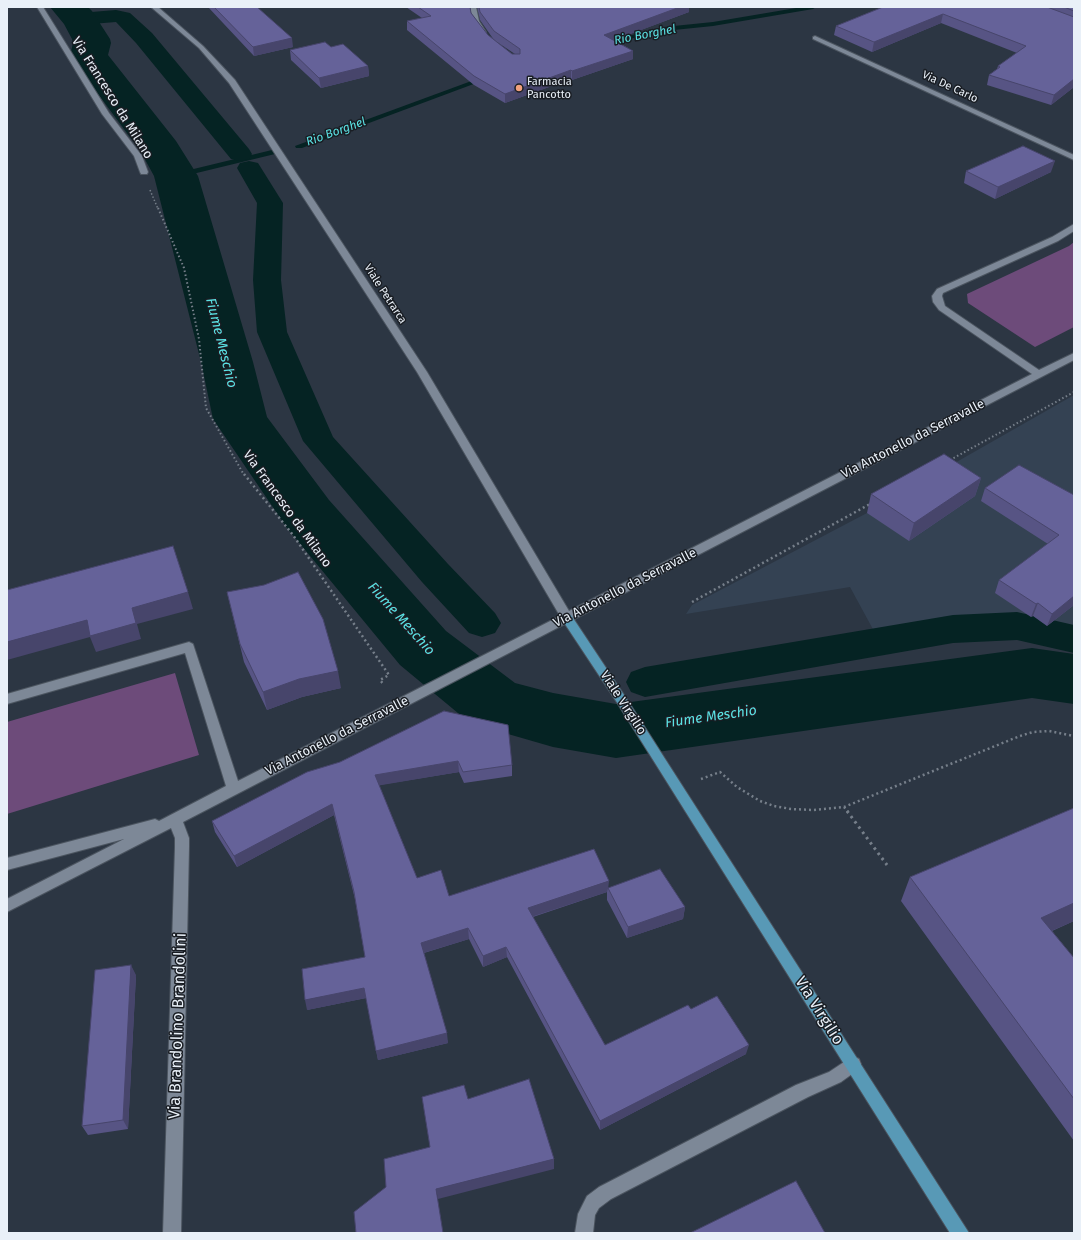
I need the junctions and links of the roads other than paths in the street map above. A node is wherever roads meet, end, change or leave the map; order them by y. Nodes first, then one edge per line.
1 (40, 7) edge
2 (154, 7) edge
3 (473, 7) edge
4 (488, 38) edge
5 (815, 38) dead end
6 (1074, 158) edge
7 (144, 172) road end
8 (1074, 227) edge
9 (1074, 356) edge
10 (1039, 374) junction
11 (567, 618) junction
12 (7, 699) edge
13 (678, 788) joint
14 (234, 789) junction
15 (175, 820) junction
16 (7, 864) edge
17 (7, 906) edge
18 (853, 1064) junction
19 (172, 1233) edge
20 (584, 1233) edge
21 (960, 1233) edge

1 - 7 street, Via Francesco da Milano
2 - 11 street, Viale Petrarca
3 - 4 street
5 - 6 street, Via De Carlo
8 - 10 street
9 - 10 street, Via Antonello da Serravalle
10 - 11 street, Via Antonello da Serravalle
11 - 13 main road, Viale Virgilio
11 - 14 street, Via Antonello da Serravalle
12 - 14 street
13 - 18 main road, Via Virgilio
14 - 15 street, Via Antonello da Serravalle
15 - 16 street, Via Antonello da Serravalle
15 - 17 street, Via Antonello da Serravalle
15 - 19 street, Via Brandolino Brandolini
18 - 20 street
18 - 21 main road, Via Virgilio

